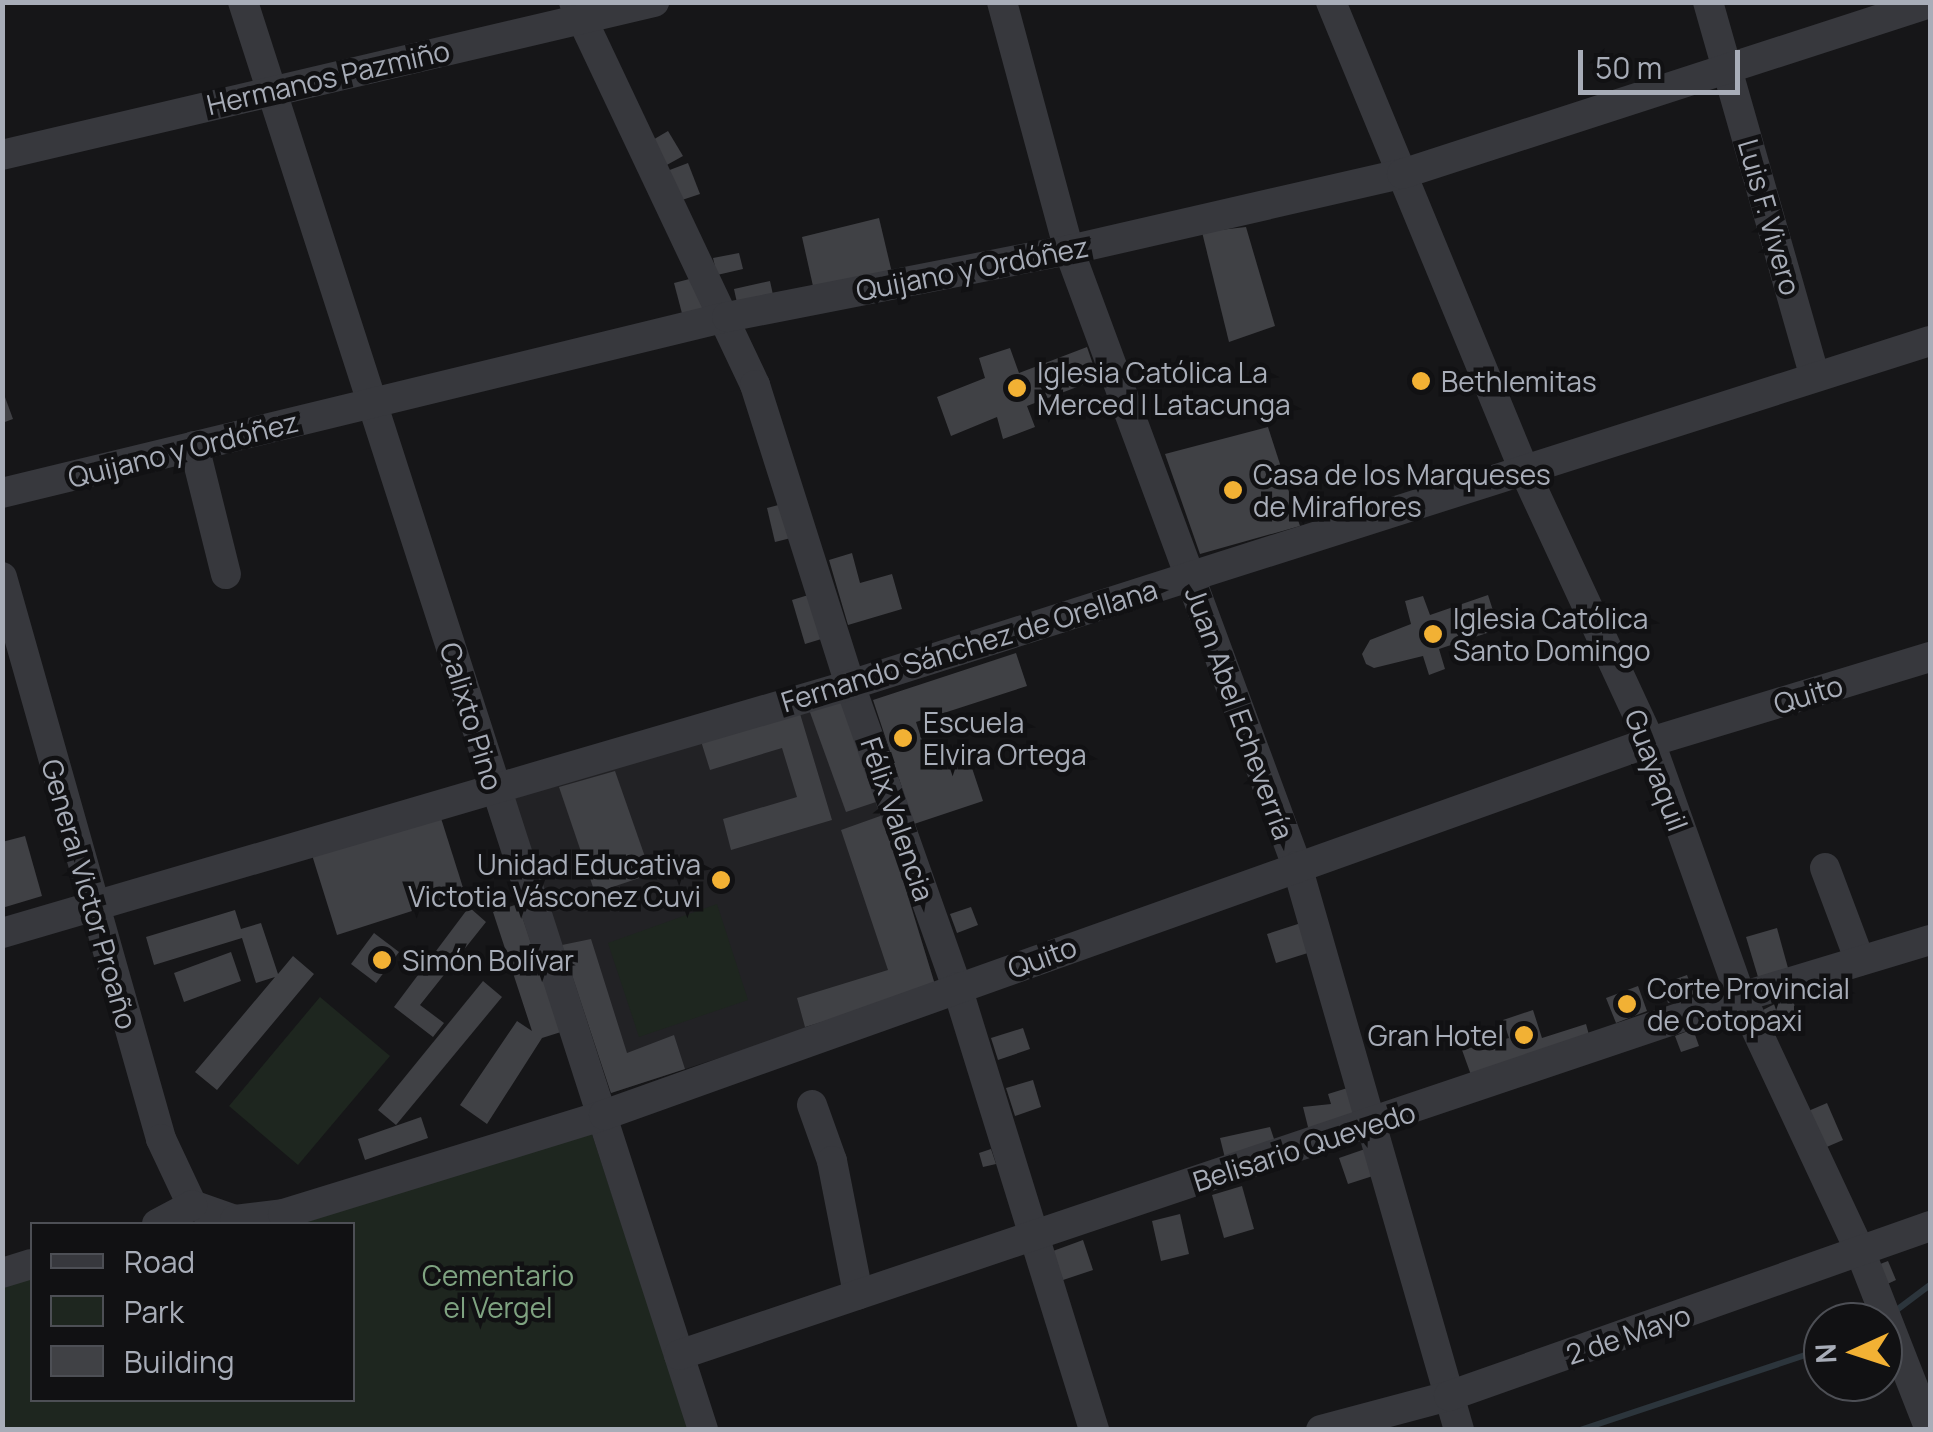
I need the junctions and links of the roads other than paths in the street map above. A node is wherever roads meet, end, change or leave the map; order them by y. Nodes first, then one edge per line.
1 (243, 2) edge
2 (654, 2) edge
3 (1002, 2) edge
4 (1331, 2) edge
5 (1708, 2) edge
6 (1930, 4) edge
7 (576, 10) edge
8 (1729, 72) junction
9 (270, 91) junction
10 (2, 154) edge
11 (1402, 174) junction
12 (1070, 250) junction
13 (728, 316) junction
14 (1930, 342) edge
15 (1814, 374) junction
16 (374, 404) junction
17 (194, 446) junction
18 (1524, 470) junction
19 (2, 494) edge
20 (226, 574) dead end
21 (1190, 576) junction
22 (2, 578) edge
23 (1930, 657) edge
24 (850, 685) junction
25 (1650, 742) junction
26 (494, 785) junction
27 (1296, 866) junction
28 (1825, 868) dead end
29 (93, 909) junction
30 (2, 933) edge
31 (1930, 940) edge
32 (1860, 961) junction
33 (957, 987) junction
34 (1742, 996) junction
35 (812, 1105) dead end
36 (604, 1115) junction
37 (1372, 1125) junction
38 (192, 1204) junction
39 (160, 1222) edge
40 (1930, 1226) edge
41 (1029, 1235) junction
42 (1860, 1251) junction
43 (30, 1265) edge
44 (2, 1274) edge
45 (858, 1294) junction
46 (679, 1355) junction
47 (1449, 1396) junction
48 (703, 1430) edge
49 (1094, 1430) edge
50 (1321, 1430) edge
51 (1459, 1430) edge
52 (1930, 1430) edge

1 - 9 street, Calixto Pino
2 - 7 street, Hermanos Pazmiño
3 - 12 street, Juan Abel Echeverría
4 - 11 street, Guayaquil
5 - 8 street, Luis F. Vivero
6 - 8 street, Quijano y Ordóñez
7 - 9 street, Hermanos Pazmiño
7 - 13 street, Félix Valencia
8 - 11 street, Quijano y Ordóñez
8 - 15 street, Luis F. Vivero
9 - 10 street, Hermanos Pazmiño
9 - 16 street, Calixto Pino
11 - 12 street, Quijano y Ordóñez
11 - 18 street, Guayaquil
12 - 13 street, Quijano y Ordóñez
12 - 21 street, Juan Abel Echeverría
13 - 16 street, Quijano y Ordóñez
13 - 24 street, Félix Valencia
14 - 15 street, Fernando Sánchez de Orellana
15 - 18 street, Fernando Sánchez de Orellana
16 - 17 street, Quijano y Ordóñez
16 - 26 street, Calixto Pino
17 - 19 street, Quijano y Ordóñez
17 - 20 street
18 - 21 street, Fernando Sánchez de Orellana
18 - 25 street, Guayaquil
21 - 24 street, Fernando Sánchez de Orellana
21 - 27 street, Juan Abel Echeverría
22 - 29 street, General Victor Proaño
23 - 25 street, Quito
24 - 26 street, Fernando Sánchez de Orellana
24 - 33 street, Félix Valencia
25 - 27 street, Quito
25 - 34 street, Guayaquil
26 - 29 street, Fernando Sánchez de Orellana
26 - 36 street, Calixto Pino
27 - 33 street, Quito
27 - 37 street, Juan Abel Echeverría
28 - 32 street
29 - 30 street, Fernando Sánchez de Orellana
29 - 38 street, General Victor Proaño
31 - 32 street, Belisario Quevedo
32 - 34 street, Belisario Quevedo
33 - 36 street, Quito
33 - 41 street, Félix Valencia
34 - 37 street, Belisario Quevedo
34 - 42 street, Guayaquil
35 - 45 street
36 - 38 street, Quito
36 - 46 street, Calixto Pino
37 - 41 street, Belisario Quevedo
37 - 47 street, Juan Abel Echeverría
38 - 39 street
40 - 42 street, 2 de Mayo
41 - 45 street, Belisario Quevedo
41 - 49 street, Félix Valencia
42 - 47 street, 2 de Mayo
42 - 52 street, Guayaquil
43 - 44 street
45 - 46 street, Belisario Quevedo
46 - 48 street, Calixto Pino
47 - 50 street, 2 de Mayo
47 - 51 street, Juan Abel Echeverría

